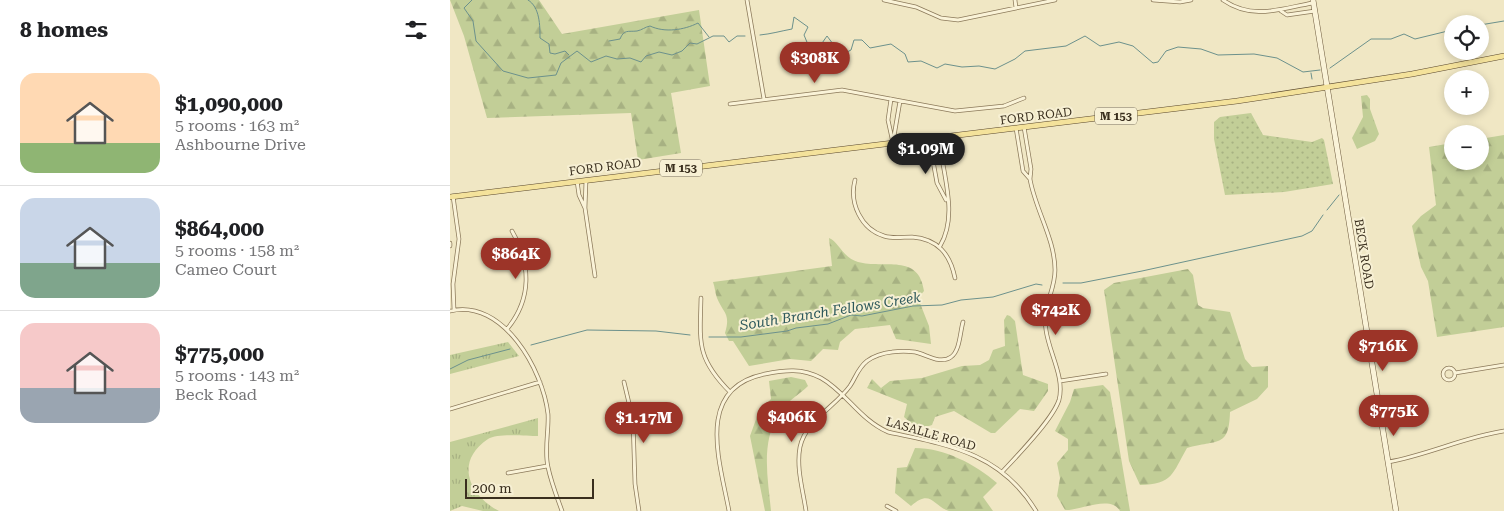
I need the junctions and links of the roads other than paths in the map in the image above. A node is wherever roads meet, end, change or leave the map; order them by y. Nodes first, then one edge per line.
1 (747, 0) edge
2 (884, 0) edge
3 (1015, 0) edge
4 (1055, 0) edge
5 (1153, 0) edge
6 (1191, 0) edge
7 (1223, 0) edge
8 (1314, 2) edge
9 (1016, 8) junction
10 (1280, 11) junction
11 (1315, 11) junction
12 (1504, 56) edge
13 (1328, 88) junction
14 (1024, 98) dead end
15 (764, 99) junction
16 (891, 99) junction
17 (900, 101) junction
18 (730, 104) dead end
19 (1024, 127) junction
20 (1016, 128) junction
21 (939, 138) junction
22 (929, 139) junction
23 (893, 143) junction
24 (944, 175) junction
25 (935, 176) junction
26 (586, 179) junction
27 (1030, 179) junction
28 (855, 180) dead end
29 (577, 181) junction
30 (452, 197) edge
31 (948, 203) junction
32 (585, 208) junction
33 (512, 230) dead end
34 (450, 243) edge
35 (450, 246) edge
36 (940, 246) junction
37 (595, 276) dead end
38 (955, 278) dead end
39 (701, 298) dead end
40 (452, 310) edge
41 (963, 322) dead end
42 (507, 329) junction
43 (1504, 365) edge
44 (1455, 373) dead end
45 (1106, 374) dead end
46 (1060, 381) junction
47 (540, 382) junction
48 (624, 382) dead end
49 (730, 392) junction
50 (841, 394) junction
51 (450, 409) edge
52 (1504, 431) edge
53 (1388, 462) junction
54 (548, 466) junction
55 (1003, 472) junction
56 (508, 473) dead end
57 (886, 506) dead end
58 (562, 511) edge
59 (639, 511) edge
60 (729, 511) edge
61 (806, 511) edge
62 (896, 511) edge
63 (1036, 511) edge
64 (1396, 511) edge

1 - 15 street
2 - 9 street
3 - 9 street
4 - 9 street
5 - 6 street
7 - 10 street
8 - 10 street
8 - 11 main road, BECK ROAD
10 - 11 street
11 - 13 main road, BECK ROAD
12 - 13 main road, FORD ROAD / M 153
13 - 19 main road, FORD ROAD / M 153
13 - 53 main road, BECK ROAD
14 - 17 street
15 - 16 street
15 - 18 street
16 - 17 street
16 - 23 street
17 - 23 street
19 - 20 main road, FORD ROAD / M 153
19 - 27 street
20 - 21 main road, FORD ROAD / M 153
20 - 27 street
21 - 22 main road, FORD ROAD / M 153
21 - 24 street
22 - 23 main road, FORD ROAD / M 153
22 - 25 street
23 - 26 main road, FORD ROAD / M 153
24 - 25 street
24 - 31 street
25 - 31 street
26 - 29 main road, FORD ROAD / M 153
26 - 32 street
27 - 46 street
28 - 36 street
29 - 30 main road, FORD ROAD / M 153
29 - 32 street
30 - 40 street
31 - 36 street
32 - 37 street
33 - 42 street
34 - 35 street
36 - 38 street
39 - 49 street
40 - 42 street
41 - 50 street
42 - 47 street
43 - 44 street
45 - 46 street
46 - 55 street
47 - 51 street
47 - 54 street
48 - 59 street
49 - 50 street, LASALLE ROAD
49 - 60 street
50 - 55 street, LASALLE ROAD
50 - 61 street
52 - 53 street
53 - 64 main road, BECK ROAD
54 - 56 street
54 - 58 street
55 - 63 street, LASALLE ROAD
57 - 62 street

